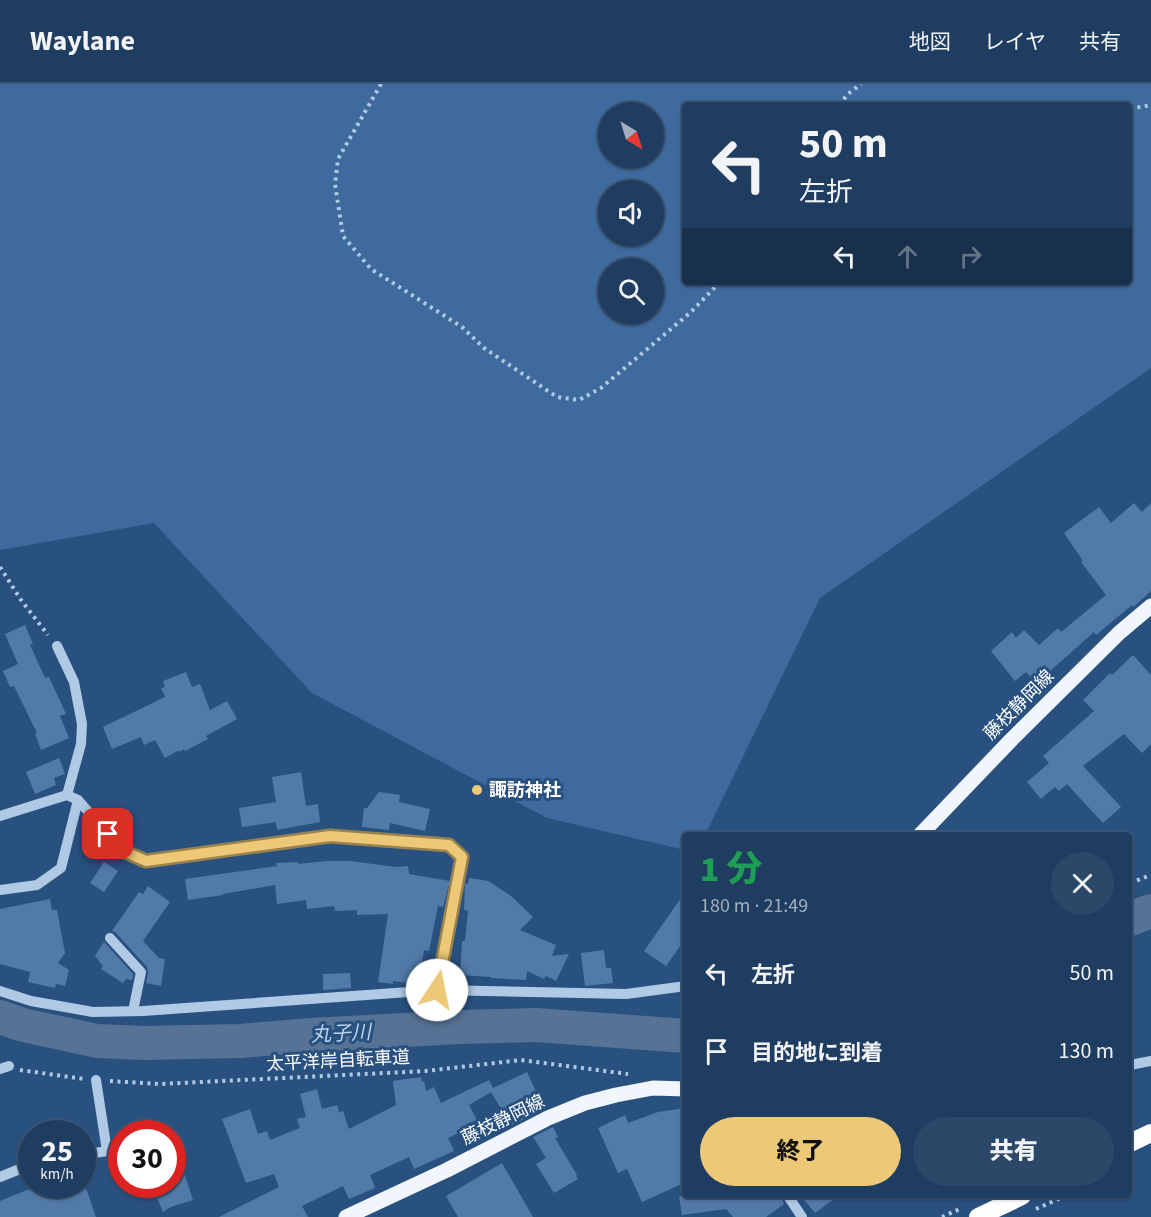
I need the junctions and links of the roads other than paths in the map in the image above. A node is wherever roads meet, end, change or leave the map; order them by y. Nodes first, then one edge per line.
1 (1151, 606) edge
2 (57, 646) road end
3 (67, 795) junction
4 (78, 800) junction
5 (0, 816) edge
6 (923, 832) edge
7 (0, 890) edge
8 (110, 938) dead end
9 (682, 987) edge
10 (437, 990) junction
11 (0, 991) edge
12 (133, 1011) junction
13 (1151, 1061) edge
14 (1132, 1065) edge
15 (96, 1080) road end
16 (682, 1089) edge
17 (1151, 1133) edge
18 (1132, 1142) edge
19 (96, 1153) edge
20 (18, 1170) edge
21 (0, 1177) edge
22 (789, 1198) edge
23 (1018, 1198) edge
24 (346, 1217) edge
25 (802, 1217) edge
26 (978, 1217) edge

1 - 6 main road, 藤枝静岡線
2 - 3 street
3 - 4 street
3 - 5 street
4 - 7 street
4 - 10 street
8 - 12 street
9 - 10 street
10 - 12 street
11 - 12 street
13 - 14 street
15 - 19 street
16 - 24 main road, 藤枝静岡線
17 - 18 highway
20 - 21 street
22 - 25 street
23 - 26 highway

